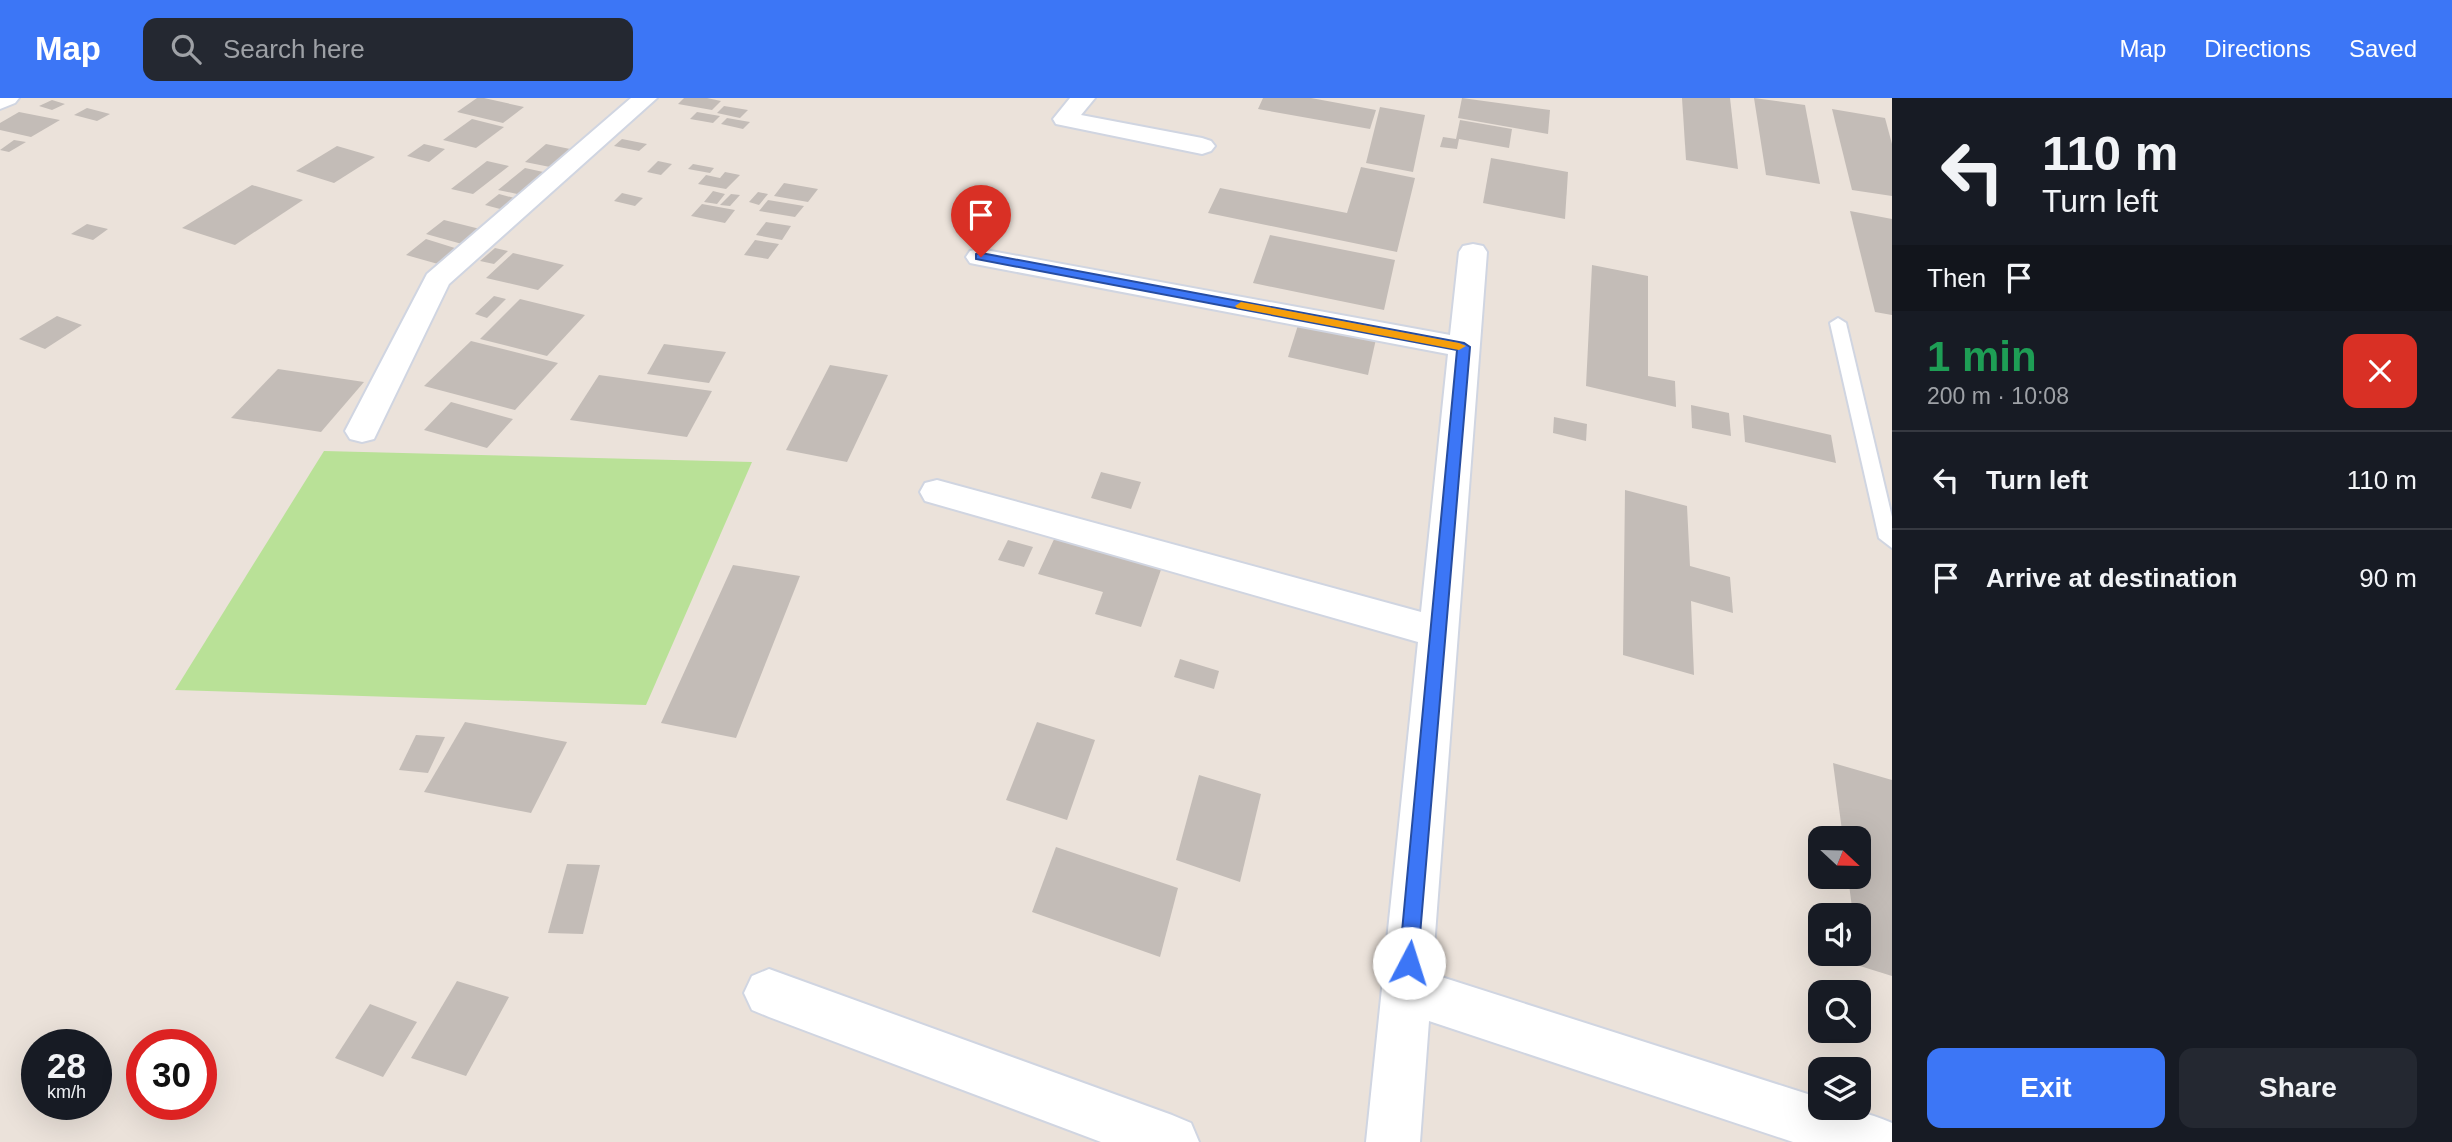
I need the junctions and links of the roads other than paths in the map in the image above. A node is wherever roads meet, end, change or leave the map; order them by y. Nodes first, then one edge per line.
1 (7, 98) edge
2 (645, 98) edge
3 (1083, 98) edge
4 (0, 102) edge
5 (1202, 146) dead end
6 (1473, 252) dead end
7 (981, 257) dead end
8 (1838, 323) dead end
9 (1464, 347) junction
10 (362, 431) dead end
11 (937, 492) dead end
12 (1892, 541) edge
13 (1438, 632) junction
14 (1407, 990) junction
15 (769, 993) dead end
16 (1172, 1142) edge
17 (1393, 1142) edge
18 (1874, 1142) edge

1 - 4 street
2 - 10 street
3 - 5 street
6 - 9 street
7 - 9 street
8 - 12 lane
9 - 13 street
11 - 13 street
13 - 14 street
14 - 17 street
14 - 18 street
15 - 16 street

